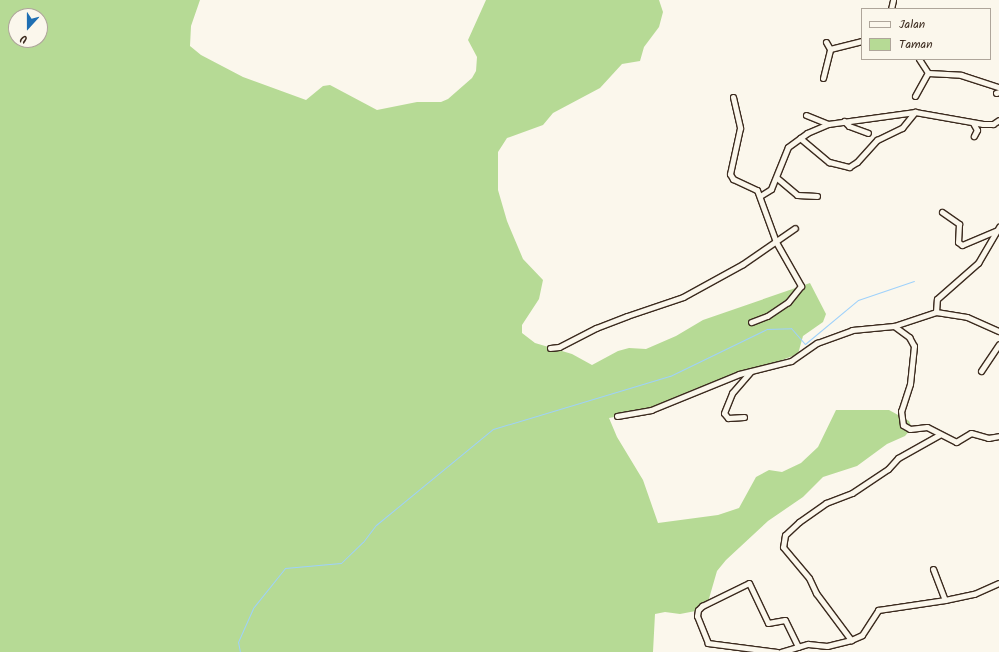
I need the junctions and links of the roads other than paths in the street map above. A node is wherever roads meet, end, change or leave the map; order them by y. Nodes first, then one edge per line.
1 (826, 42) dead end
2 (861, 42) edge
3 (830, 50) junction
4 (920, 60) edge
5 (928, 73) junction
6 (823, 78) dead end
7 (999, 87) edge
8 (915, 96) dead end
9 (734, 97) dead end
10 (915, 112) junction
11 (806, 115) dead end
12 (946, 117) junction
13 (999, 120) edge
14 (844, 121) junction
15 (949, 123) dead end
16 (973, 123) junction
17 (828, 124) junction
18 (868, 133) dead end
19 (974, 136) dead end
20 (800, 138) junction
21 (777, 178) junction
22 (760, 196) junction
23 (816, 196) dead end
24 (942, 212) dead end
25 (795, 228) dead end
26 (997, 229) edge
27 (776, 242) junction
28 (936, 312) junction
29 (751, 322) dead end
30 (894, 326) junction
31 (999, 331) edge
32 (999, 344) edge
33 (550, 348) dead end
34 (752, 370) junction
35 (981, 371) dead end
36 (618, 416) dead end
37 (744, 417) dead end
38 (939, 435) junction
39 (999, 436) edge
40 (933, 569) dead end
41 (999, 583) edge
42 (945, 600) junction
43 (851, 640) junction
44 (798, 647) junction
45 (777, 652) edge
46 (781, 652) edge

1 - 3 street
2 - 3 street
3 - 6 street
4 - 5 street
5 - 7 street
5 - 8 street
9 - 22 street
10 - 12 street
10 - 14 street
10 - 20 street
11 - 17 street
12 - 15 street
12 - 16 street
13 - 16 street
14 - 17 street
14 - 18 street
16 - 19 street
17 - 20 street
20 - 21 street
21 - 22 street
21 - 23 street
22 - 27 street
24 - 26 street
25 - 27 street
26 - 28 street
27 - 29 street
27 - 33 street
28 - 30 street
28 - 31 street
30 - 34 street
30 - 38 street
32 - 35 street
34 - 36 street
34 - 37 street
38 - 39 street
38 - 43 street
40 - 42 street
41 - 42 street
42 - 43 street
43 - 44 street
44 - 45 street
44 - 46 street

